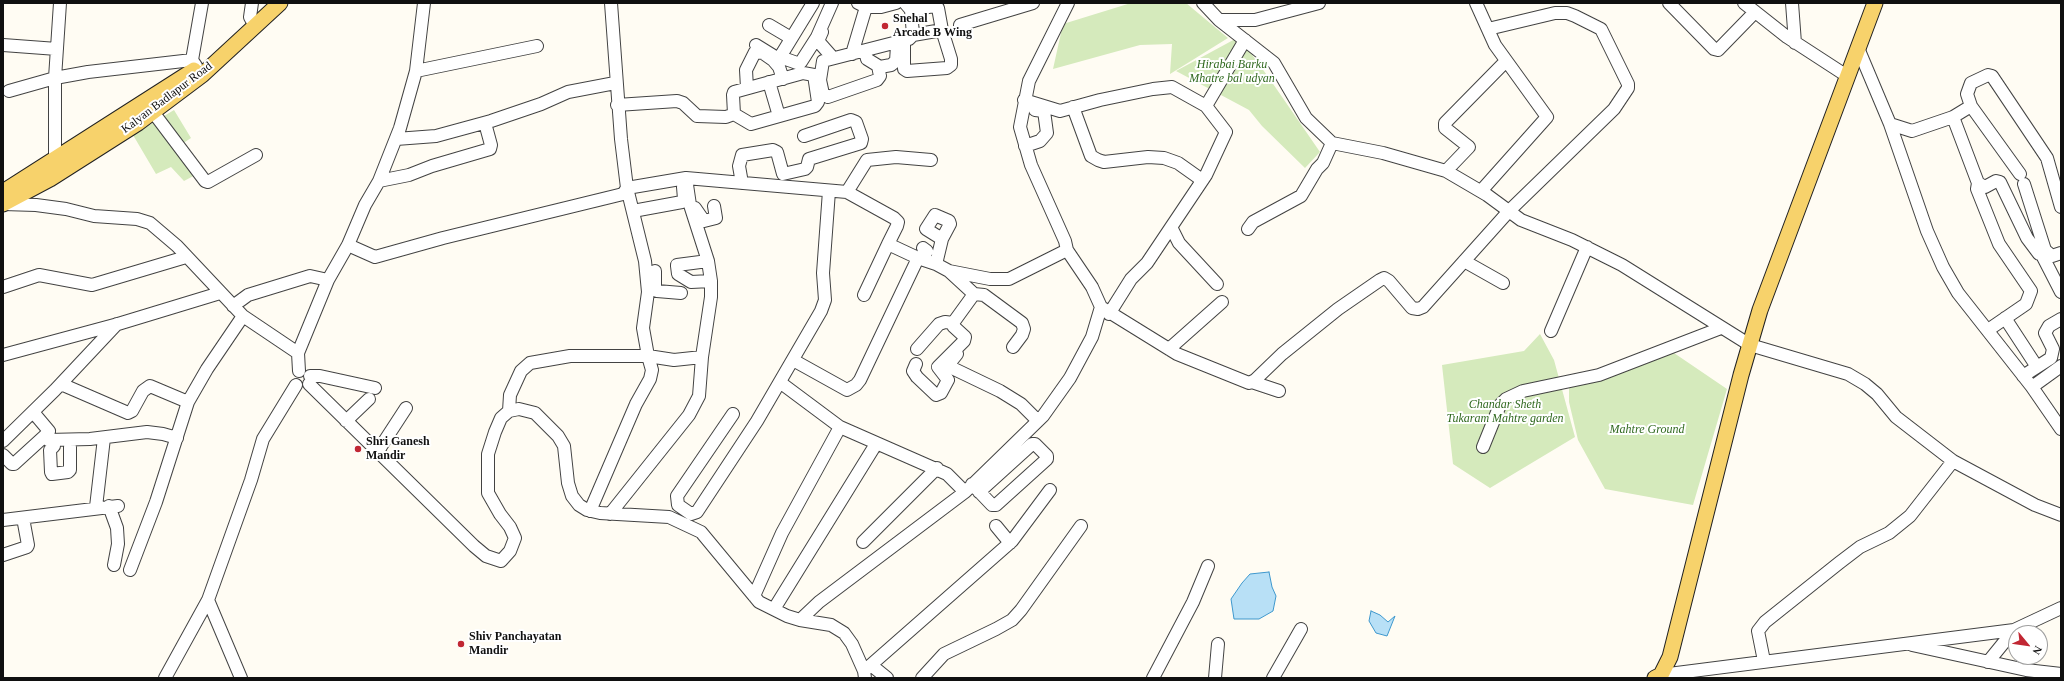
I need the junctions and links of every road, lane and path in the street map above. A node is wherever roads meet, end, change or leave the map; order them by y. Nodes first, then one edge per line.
1 (60, 3) edge
2 (202, 3) edge
3 (266, 3) edge
4 (280, 3) edge
5 (424, 3) edge
6 (611, 3) edge
7 (813, 3) edge
8 (832, 3) edge
9 (837, 3) edge
10 (896, 3) edge
11 (1033, 3) edge
12 (1068, 3) edge
13 (1203, 3) edge
14 (1319, 3) edge
15 (1476, 3) edge
16 (1669, 3) edge
17 (1744, 3) edge
18 (1792, 3) edge
19 (1875, 3) edge
20 (859, 4) edge
21 (908, 6) edge
22 (1755, 12) junction
23 (252, 15) edge
24 (1219, 20) junction
25 (801, 22) junction
26 (960, 25) dead end
27 (1488, 29) junction
28 (942, 30) junction
29 (818, 31) junction
30 (905, 40) junction
31 (1245, 40) junction
32 (1795, 42) junction
33 (3, 45) edge
34 (536, 46) dead end
35 (756, 46) dead end
36 (1858, 48) junction
37 (57, 49) junction
38 (864, 50) junction
39 (852, 54) junction
40 (780, 57) junction
41 (833, 58) junction
42 (1506, 61) junction
43 (878, 66) junction
44 (197, 67) junction
45 (416, 71) junction
46 (782, 75) junction
47 (1848, 76) junction
48 (55, 78) junction
49 (769, 82) junction
50 (615, 83) junction
51 (746, 84) junction
52 (9, 91) dead end
53 (1024, 103) junction
54 (617, 104) junction
55 (1206, 106) junction
56 (1971, 106) junction
57 (1073, 107) junction
58 (153, 112) junction
59 (734, 114) junction
60 (779, 116) junction
61 (1953, 118) junction
62 (485, 123) junction
63 (1890, 124) junction
64 (804, 136) dead end
65 (396, 139) junction
66 (1332, 143) junction
67 (1025, 146) junction
68 (256, 155) dead end
69 (55, 158) junction
70 (931, 160) dead end
71 (805, 169) junction
72 (1446, 171) junction
73 (783, 174) junction
74 (687, 179) junction
75 (1202, 180) junction
76 (379, 181) junction
77 (742, 182) junction
78 (1978, 183) junction
79 (782, 187) junction
80 (627, 188) junction
81 (806, 189) junction
82 (829, 190) junction
83 (1481, 191) junction
84 (3, 192) edge
85 (847, 192) junction
86 (3, 204) edge
87 (695, 206) junction
88 (714, 206) dead end
89 (2061, 208) edge
90 (633, 211) junction
91 (1509, 211) junction
92 (1171, 227) junction
93 (1248, 229) dead end
94 (942, 239) dead end
95 (888, 244) junction
96 (348, 245) junction
97 (1587, 248) junction
98 (1067, 250) junction
99 (2061, 254) edge
100 (921, 255) junction
101 (2045, 255) junction
102 (186, 257) junction
103 (708, 261) junction
104 (1464, 261) junction
105 (936, 264) junction
106 (654, 271) junction
107 (949, 271) junction
108 (328, 280) junction
109 (711, 281) junction
110 (1503, 283) dead end
111 (1218, 284) dead end
112 (3, 286) edge
113 (2061, 292) edge
114 (220, 293) junction
115 (681, 293) dead end
116 (974, 294) junction
117 (864, 295) dead end
118 (1222, 302) dead end
119 (233, 306) junction
120 (1105, 310) junction
121 (243, 316) junction
122 (2005, 318) junction
123 (2061, 319) edge
124 (953, 323) junction
125 (118, 324) junction
126 (1721, 328) junction
127 (1988, 330) junction
128 (1551, 331) dead end
129 (966, 343) dead end
130 (1750, 345) junction
131 (1013, 347) dead end
132 (917, 349) dead end
133 (1169, 349) junction
134 (298, 353) junction
135 (3, 355) edge
136 (648, 356) junction
137 (702, 357) junction
138 (794, 360) junction
139 (916, 364) dead end
140 (2061, 366) edge
141 (2037, 367) junction
142 (2023, 376) junction
143 (305, 382) junction
144 (781, 382) junction
145 (1252, 382) junction
146 (61, 384) junction
147 (2032, 387) junction
148 (375, 388) dead end
149 (1279, 391) dead end
150 (368, 400) dead end
151 (188, 402) junction
152 (406, 408) dead end
153 (509, 411) junction
154 (733, 414) dead end
155 (35, 415) junction
156 (1038, 420) junction
157 (346, 421) junction
158 (840, 427) junction
159 (2061, 429) edge
160 (17, 432) junction
161 (104, 438) junction
162 (177, 438) junction
163 (3, 441) edge
164 (876, 444) junction
165 (70, 447) dead end
166 (1483, 447) dead end
167 (3, 451) edge
168 (378, 451) junction
169 (3, 455) edge
170 (1953, 461) junction
171 (937, 468) junction
172 (972, 489) junction
173 (1050, 490) dead end
174 (96, 507) junction
175 (590, 511) junction
176 (610, 514) junction
177 (2061, 515) edge
178 (3, 520) edge
179 (24, 521) junction
180 (996, 526) dead end
181 (1081, 526) dead end
182 (3, 528) edge
183 (864, 542) dead end
184 (1010, 543) junction
185 (3, 555) edge
186 (114, 565) dead end
187 (1208, 566) dead end
188 (130, 570) dead end
189 (754, 596) junction
190 (208, 600) junction
191 (2061, 608) edge
192 (774, 609) junction
193 (800, 620) junction
194 (2025, 625) edge
195 (1301, 629) dead end
196 (2008, 631) edge
197 (2008, 637) edge
198 (1218, 644) dead end
199 (1907, 644) junction
200 (1764, 661) junction
201 (1988, 662) junction
202 (867, 671) edge
203 (2022, 674) edge
204 (2061, 674) edge
205 (1658, 676) edge
206 (165, 678) edge
207 (241, 678) edge
208 (888, 678) edge
209 (922, 678) edge
210 (1153, 678) edge
211 (1215, 678) edge
212 (1273, 678) edge

1 - 37 street
2 - 44 street
3 - 23 main road
4 - 23 main road
5 - 45 street
6 - 50 street
7 - 25 street
8 - 29 street
9 - 41 street
10 - 20 street
11 - 26 street
12 - 53 street
13 - 24 street
14 - 24 street
15 - 27 street
16 - 22 street
17 - 22 street
18 - 32 street
19 - 36 main road
20 - 39 street
21 - 28 street
21 - 30 street
22 - 32 street
23 - 44 main road
24 - 31 street
25 - 29 street
25 - 40 street
27 - 42 street
27 - 91 street
28 - 30 street
28 - 30 street
29 - 40 street
30 - 38 street
30 - 43 street
31 - 55 street
31 - 66 street
32 - 47 street
33 - 37 street
34 - 45 street
35 - 40 street
36 - 47 main road
36 - 63 street
37 - 48 street
38 - 39 street
38 - 43 street
39 - 41 street
41 - 43 street
42 - 72 street
42 - 83 street
44 - 48 street
44 - 58 main road, Kalyan Badlapur Road
44 - 69 main road
45 - 65 street
46 - 49 street
46 - 51 street
46 - 51 street
46 - 60 street
47 - 130 main road
48 - 52 street
48 - 69 street
49 - 51 street
49 - 60 street
50 - 54 street
50 - 62 street
51 - 59 street
53 - 57 street
53 - 67 street
53 - 67 street
54 - 59 street
54 - 80 street
55 - 57 street
55 - 75 street
56 - 61 street
56 - 89 street
56 - 101 street
57 - 75 street
58 - 68 street
58 - 86 main road, Kalyan Badlapur Road
59 - 60 street
61 - 63 street
61 - 78 street
62 - 65 street
62 - 76 street
63 - 127 street
64 - 71 street
65 - 76 street
66 - 72 street
66 - 93 street
67 - 98 street
69 - 84 main road
70 - 85 street
71 - 73 street
71 - 81 street
72 - 83 street
73 - 77 street
73 - 79 street
74 - 77 street
74 - 80 street
74 - 87 street
74 - 90 street
75 - 92 street
76 - 96 street
77 - 79 street
78 - 101 street
78 - 122 street
79 - 81 street
80 - 90 street
80 - 96 street
81 - 82 street
82 - 85 street
82 - 138 street
83 - 91 street
85 - 95 street
86 - 102 street
87 - 88 street
87 - 103 street
90 - 106 street
91 - 97 street
91 - 104 street
92 - 111 street
92 - 120 street
94 - 105 street
95 - 100 street
95 - 117 street
96 - 108 street
97 - 126 street
97 - 128 street
98 - 107 street
98 - 120 street
99 - 101 street
100 - 105 street
100 - 138 street
101 - 113 street
102 - 112 street
102 - 114 street
103 - 109 street
103 - 109 street
104 - 110 street
104 - 145 street
105 - 107 street
106 - 115 street
106 - 136 street
107 - 116 street
108 - 119 street
108 - 134 street
109 - 137 street
114 - 119 street
114 - 125 street
116 - 124 street
116 - 131 street
118 - 133 street
119 - 121 street
120 - 133 street
120 - 156 street
121 - 134 street
121 - 151 street
122 - 127 street
122 - 141 street
123 - 141 street
124 - 132 street
124 - 139 street
125 - 135 street
125 - 146 street
126 - 130 street
126 - 166 street
127 - 142 street
129 - 156 street
130 - 170 street
130 - 205 main road
133 - 145 street
134 - 143 street
136 - 137 street
136 - 153 street
136 - 175 street
137 - 176 street
138 - 144 street
140 - 147 street
141 - 142 street
142 - 147 street
143 - 148 street
143 - 157 street
143 - 190 street
144 - 154 street
144 - 158 street
145 - 149 street
146 - 151 street
146 - 155 street
147 - 159 street
150 - 157 street
151 - 162 street
152 - 168 street
153 - 168 street
153 - 175 street
155 - 160 street
155 - 169 street
156 - 172 street
157 - 168 street
158 - 164 street
158 - 189 street
160 - 163 street
160 - 167 street
161 - 162 street
161 - 165 street
161 - 174 street
162 - 188 street
164 - 171 street
164 - 192 street
170 - 177 street
170 - 200 street
171 - 172 street
171 - 183 street
172 - 172 street
172 - 193 street
173 - 184 street
174 - 179 street
174 - 186 street
175 - 176 street
176 - 189 street
178 - 179 street
179 - 182 street
179 - 185 street
180 - 184 street
181 - 209 street
184 - 202 street
187 - 210 street
189 - 192 street
190 - 206 street
190 - 207 street
191 - 194 street
192 - 193 street
193 - 202 street
195 - 212 street
196 - 199 street
197 - 201 street
198 - 211 street
199 - 200 street
199 - 201 street
200 - 205 street
201 - 203 street
202 - 208 street
203 - 204 street

